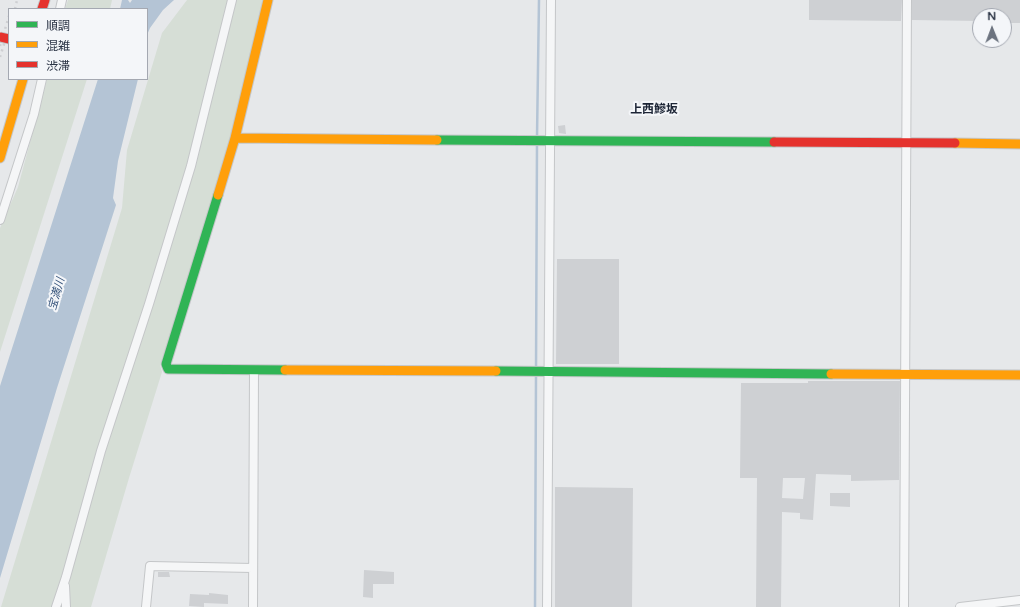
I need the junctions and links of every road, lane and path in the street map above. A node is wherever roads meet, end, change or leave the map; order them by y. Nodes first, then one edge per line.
1 (232, 0) edge
2 (268, 0) edge
3 (551, 0) edge
4 (907, 0) edge
5 (23, 80) edge
6 (42, 80) edge
7 (235, 138) junction
8 (547, 142) junction
9 (907, 144) junction
10 (1020, 144) edge
11 (0, 158) edge
12 (0, 220) edge
13 (254, 370) junction
14 (546, 372) junction
15 (1020, 375) edge
16 (905, 376) junction
17 (253, 568) junction
18 (66, 577) junction
19 (1020, 600) edge
20 (56, 607) edge
21 (66, 607) edge
22 (146, 607) edge
23 (253, 607) edge
24 (547, 607) edge
25 (904, 607) edge
26 (960, 607) edge

1 - 18 street
2 - 7 street
3 - 8 street
4 - 9 street
5 - 11 street
6 - 12 street
7 - 8 street
7 - 13 street
8 - 9 street
8 - 14 street
9 - 10 street
9 - 16 street
13 - 14 street
13 - 17 street
14 - 16 street
14 - 24 street
15 - 16 street
16 - 25 street
17 - 22 street
17 - 23 street
18 - 20 street
18 - 21 street
19 - 26 street

